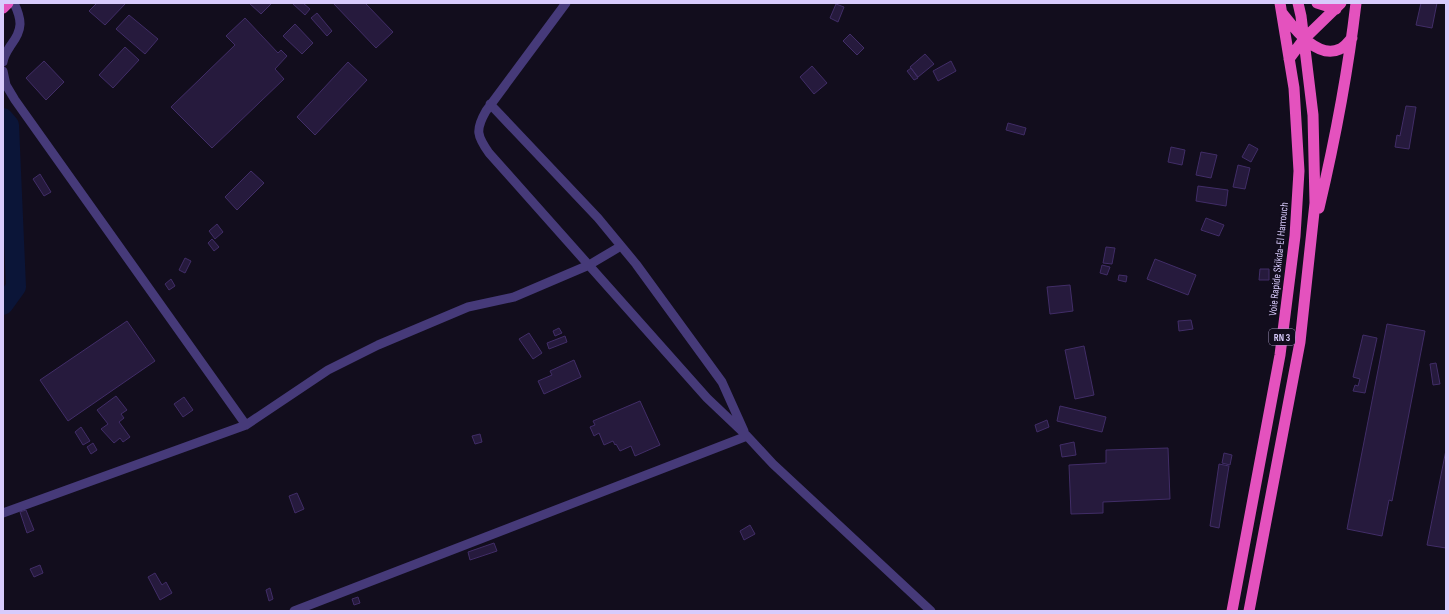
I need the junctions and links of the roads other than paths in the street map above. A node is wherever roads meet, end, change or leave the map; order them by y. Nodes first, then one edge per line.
1 (8, 3) edge
2 (14, 3) edge
3 (566, 3) edge
4 (1298, 3) edge
5 (1317, 3) edge
6 (1356, 3) edge
7 (1339, 6) edge
8 (3, 8) edge
9 (1281, 8) edge
10 (1352, 38) junction
11 (1304, 39) junction
12 (1289, 60) junction
13 (3, 62) edge
14 (3, 71) edge
15 (490, 104) junction
16 (1311, 240) junction
17 (621, 246) junction
18 (589, 265) junction
19 (246, 425) junction
20 (747, 436) junction
21 (3, 513) edge
22 (294, 611) edge
23 (931, 611) edge
24 (1232, 611) edge
25 (1249, 611) edge

1 - 8 highway
2 - 13 street
3 - 15 street
4 - 11 highway, RN 3
5 - 7 highway
6 - 10 highway
7 - 11 highway
9 - 11 highway
9 - 12 highway, Voie Rapide Skikda-El Harrouch / RN 3
10 - 11 highway
10 - 16 highway
11 - 12 highway
11 - 16 highway, RN 3
12 - 24 highway, Voie Rapide Skikda-El Harrouch / RN 3
14 - 19 street
15 - 17 street
15 - 18 street
16 - 25 highway, RN 3
17 - 18 street
17 - 20 street
18 - 19 street
18 - 20 street
19 - 21 street
20 - 22 street
20 - 23 street

